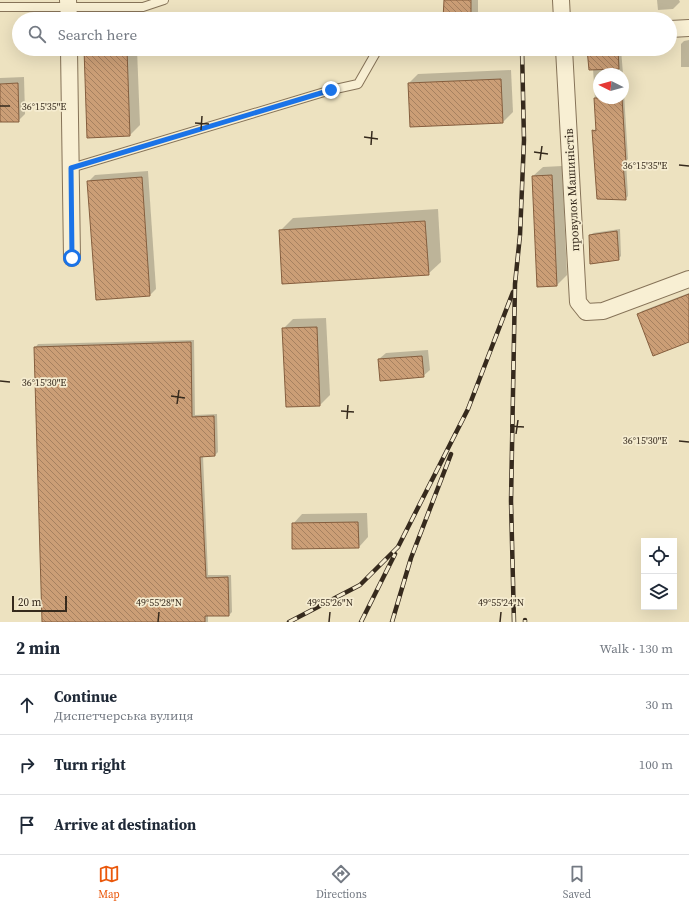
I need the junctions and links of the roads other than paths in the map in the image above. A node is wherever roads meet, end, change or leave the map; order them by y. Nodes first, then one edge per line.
1 (164, 0) edge
2 (561, 0) edge
3 (0, 7) edge
4 (69, 9) edge
5 (562, 12) edge
6 (689, 28) edge
7 (677, 29) edge
8 (69, 56) edge
9 (374, 56) edge
10 (564, 56) edge
11 (71, 168) junction
12 (72, 258) dead end
13 (689, 279) edge

1 - 4 lane
2 - 5 street
3 - 4 lane
6 - 7 street
8 - 11 street
9 - 11 lane
10 - 13 street, провулок Машиністів
11 - 12 street

